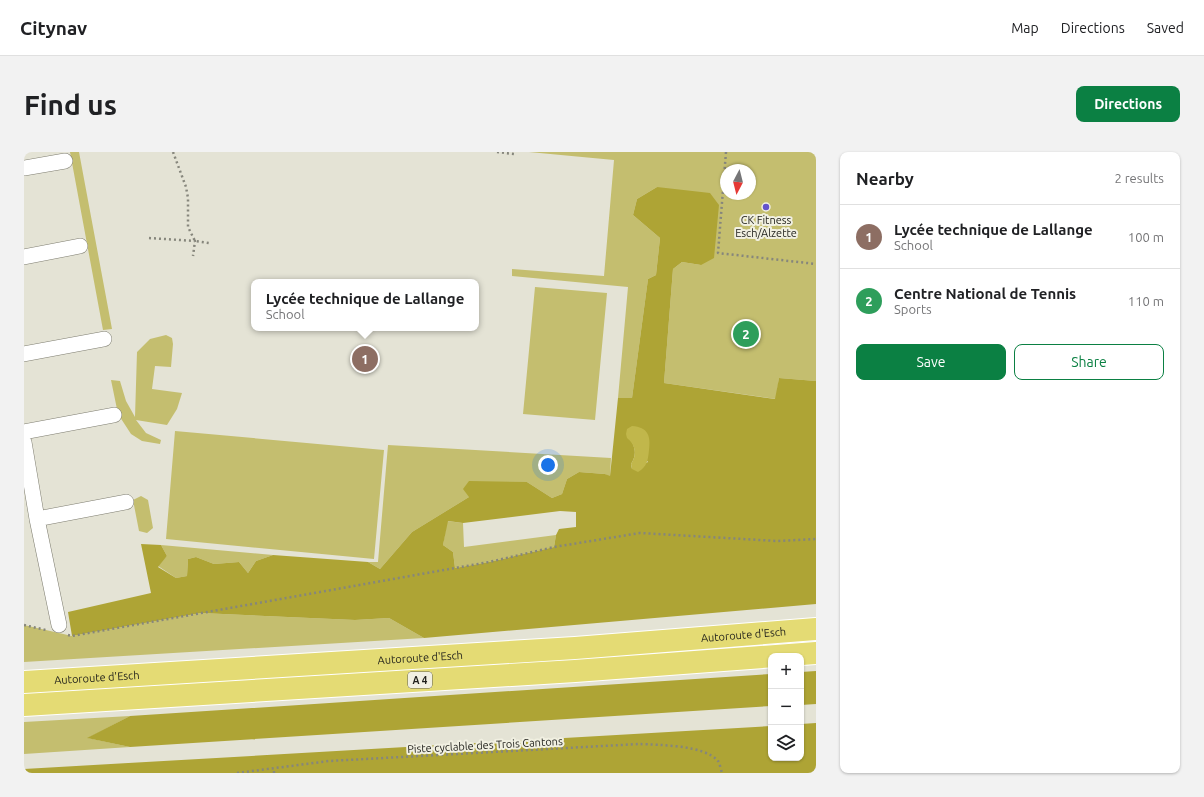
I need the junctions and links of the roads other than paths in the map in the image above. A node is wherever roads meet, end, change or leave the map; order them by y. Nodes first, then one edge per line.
1 (65, 161) dead end
2 (24, 168) edge
3 (80, 246) dead end
4 (24, 257) edge
5 (104, 339) dead end
6 (24, 354) edge
7 (114, 415) dead end
8 (24, 432) edge
9 (24, 442) edge
10 (126, 502) dead end
11 (37, 519) junction
12 (59, 624) dead end
13 (816, 629) edge
14 (816, 652) edge
15 (24, 682) edge
16 (24, 705) edge

1 - 2 street
3 - 4 street
5 - 6 street
7 - 8 street
9 - 11 street
10 - 11 street
11 - 12 street
13 - 15 highway, Autoroute d'Esch / A 4
14 - 16 highway, Autoroute d'Esch / A 4

